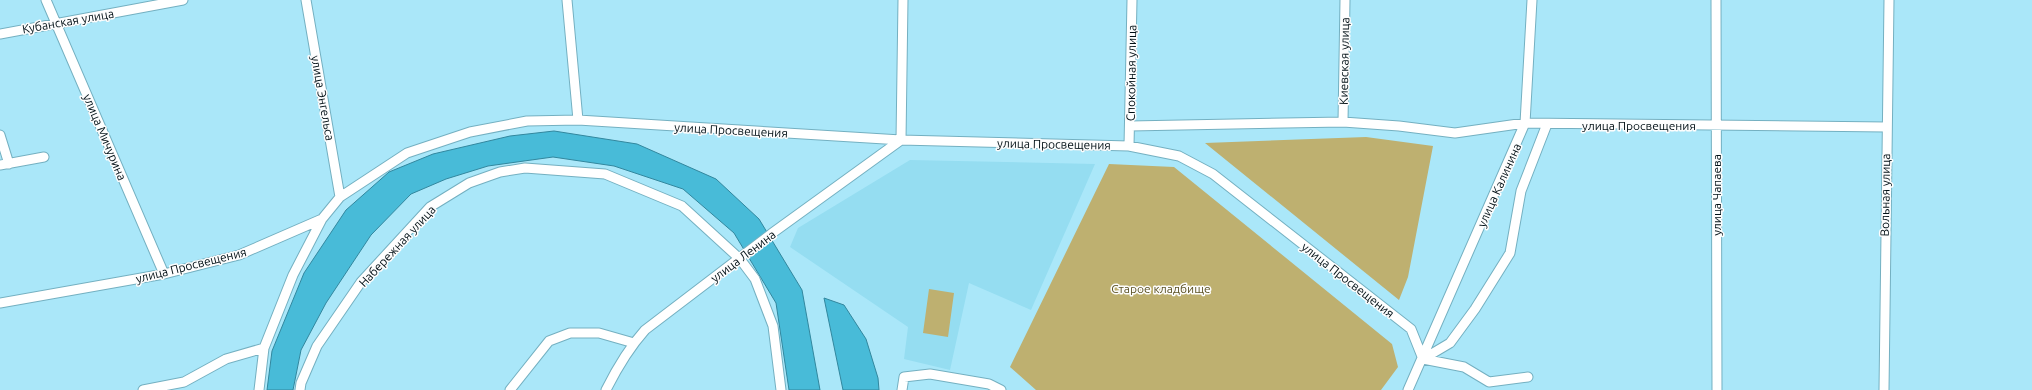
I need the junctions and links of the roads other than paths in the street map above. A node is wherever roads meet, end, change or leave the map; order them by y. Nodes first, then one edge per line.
1 (46, 0) edge
2 (183, 0) edge
3 (306, 0) edge
4 (567, 0) edge
5 (903, 0) edge
6 (1132, 0) edge
7 (1345, 0) edge
8 (1532, 0) edge
9 (1716, 0) edge
10 (1889, 0) edge
11 (56, 23) junction
12 (0, 34) edge
13 (578, 120) junction
14 (1343, 122) junction
15 (1525, 123) junction
16 (1547, 124) junction
17 (1716, 125) junction
18 (1130, 126) junction
19 (1886, 127) junction
20 (0, 135) edge
21 (901, 140) junction
22 (1129, 146) junction
23 (44, 157) dead end
24 (5, 164) edge
25 (340, 196) junction
26 (322, 219) junction
27 (740, 259) junction
28 (164, 274) junction
29 (0, 304) edge
30 (634, 343) junction
31 (264, 348) junction
32 (1422, 359) junction
33 (1528, 377) dead end
34 (1491, 386) edge
35 (143, 390) edge
36 (259, 390) edge
37 (300, 390) edge
38 (510, 390) edge
39 (606, 390) edge
40 (781, 390) edge
41 (902, 390) edge
42 (1001, 390) edge
43 (1408, 390) edge
44 (1716, 390) edge
45 (1884, 390) edge

1 - 11 street, улица Мичурина
2 - 11 street, Кубанская улица
3 - 25 street, улица Энгельса
4 - 13 street
5 - 21 street
6 - 18 street, Спокойная улица
7 - 14 street, Киевская улица
8 - 15 street, улица Калинина
9 - 17 street, улица Чапаева
10 - 19 street, Вольная улица
11 - 12 street, Кубанская улица
11 - 28 street, улица Мичурина
13 - 21 street, улица Просвещения
13 - 25 street, улица Просвещения
14 - 15 street, улица Просвещения
14 - 18 street, улица Просвещения
15 - 16 street, улица Просвещения
15 - 32 street, улица Калинина
16 - 17 street, улица Просвещения
16 - 32 street
17 - 19 street, улица Просвещения
17 - 44 street, улица Чапаева
18 - 22 street, Спокойная улица
19 - 45 street, Вольная улица
20 - 24 street
21 - 22 street, улица Просвещения
21 - 27 street, улица Ленина
22 - 32 street, улица Просвещения
23 - 24 street
25 - 26 street, улица Просвещения
26 - 28 street, улица Просвещения
26 - 31 street
27 - 30 street, улица Ленина
27 - 37 street, Набережная улица
27 - 40 street, Набережная улица
28 - 29 street, улица Просвещения
30 - 38 street
30 - 39 street, улица Ленина
31 - 35 street
31 - 36 street
32 - 34 street
32 - 43 street, улица Калинина
33 - 34 street
41 - 42 street

